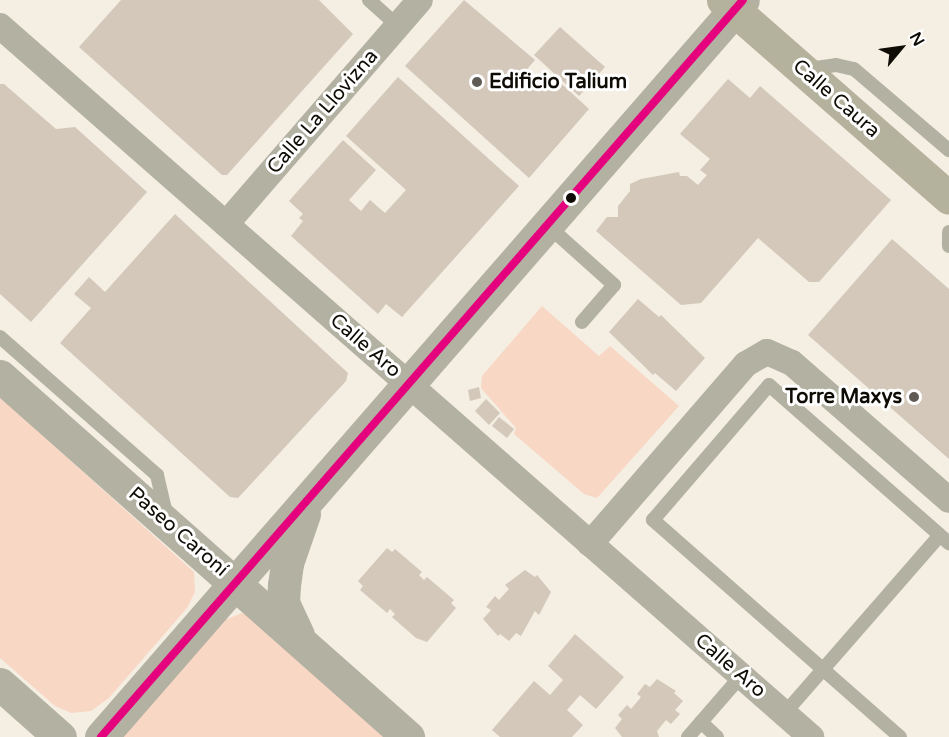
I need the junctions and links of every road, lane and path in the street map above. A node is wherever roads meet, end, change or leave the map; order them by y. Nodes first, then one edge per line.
1 (369, 0) edge
2 (420, 0) edge
3 (734, 3) edge
4 (0, 26) edge
5 (398, 26) junction
6 (802, 70) junction
7 (949, 150) edge
8 (949, 198) edge
9 (226, 224) junction
10 (547, 225) junction
11 (949, 232) edge
12 (949, 246) edge
13 (582, 322) dead end
14 (0, 337) edge
15 (0, 376) edge
16 (408, 384) junction
17 (310, 498) junction
18 (949, 500) edge
19 (169, 524) junction
20 (944, 539) edge
21 (590, 543) junction
22 (236, 583) junction
23 (307, 649) junction
24 (823, 669) junction
25 (741, 676) junction
26 (0, 684) edge
27 (784, 714) junction
28 (701, 722) junction
29 (60, 737) edge
30 (101, 737) edge
31 (408, 737) edge
32 (688, 737) edge
33 (717, 737) edge
34 (811, 737) edge
35 (900, 737) edge

1 - 5 lane
2 - 5 street, Calle La Llovizna
3 - 6 main road, Calle Caura
3 - 10 street
4 - 9 street, Calle Aro
5 - 9 street, Calle La Llovizna
6 - 7 lane
6 - 8 main road, Calle Caura
9 - 16 street, Calle Aro
10 - 13 lane
10 - 16 street
11 - 12 lane
14 - 19 lane
15 - 19 street, Paseo Caroní
16 - 17 street
16 - 21 street, Calle Aro
17 - 22 street
17 - 23 street
18 - 21 street
19 - 22 street, Paseo Caroní
20 - 24 lane
20 - 24 lane
21 - 25 street, Calle Aro
22 - 23 street, Paseo Caroní
22 - 30 street
23 - 31 street, Paseo Caroní
24 - 27 lane
24 - 35 lane
25 - 27 street, Calle Aro
25 - 28 lane
26 - 29 street
27 - 34 street, Calle Aro
28 - 32 lane
28 - 33 lane

